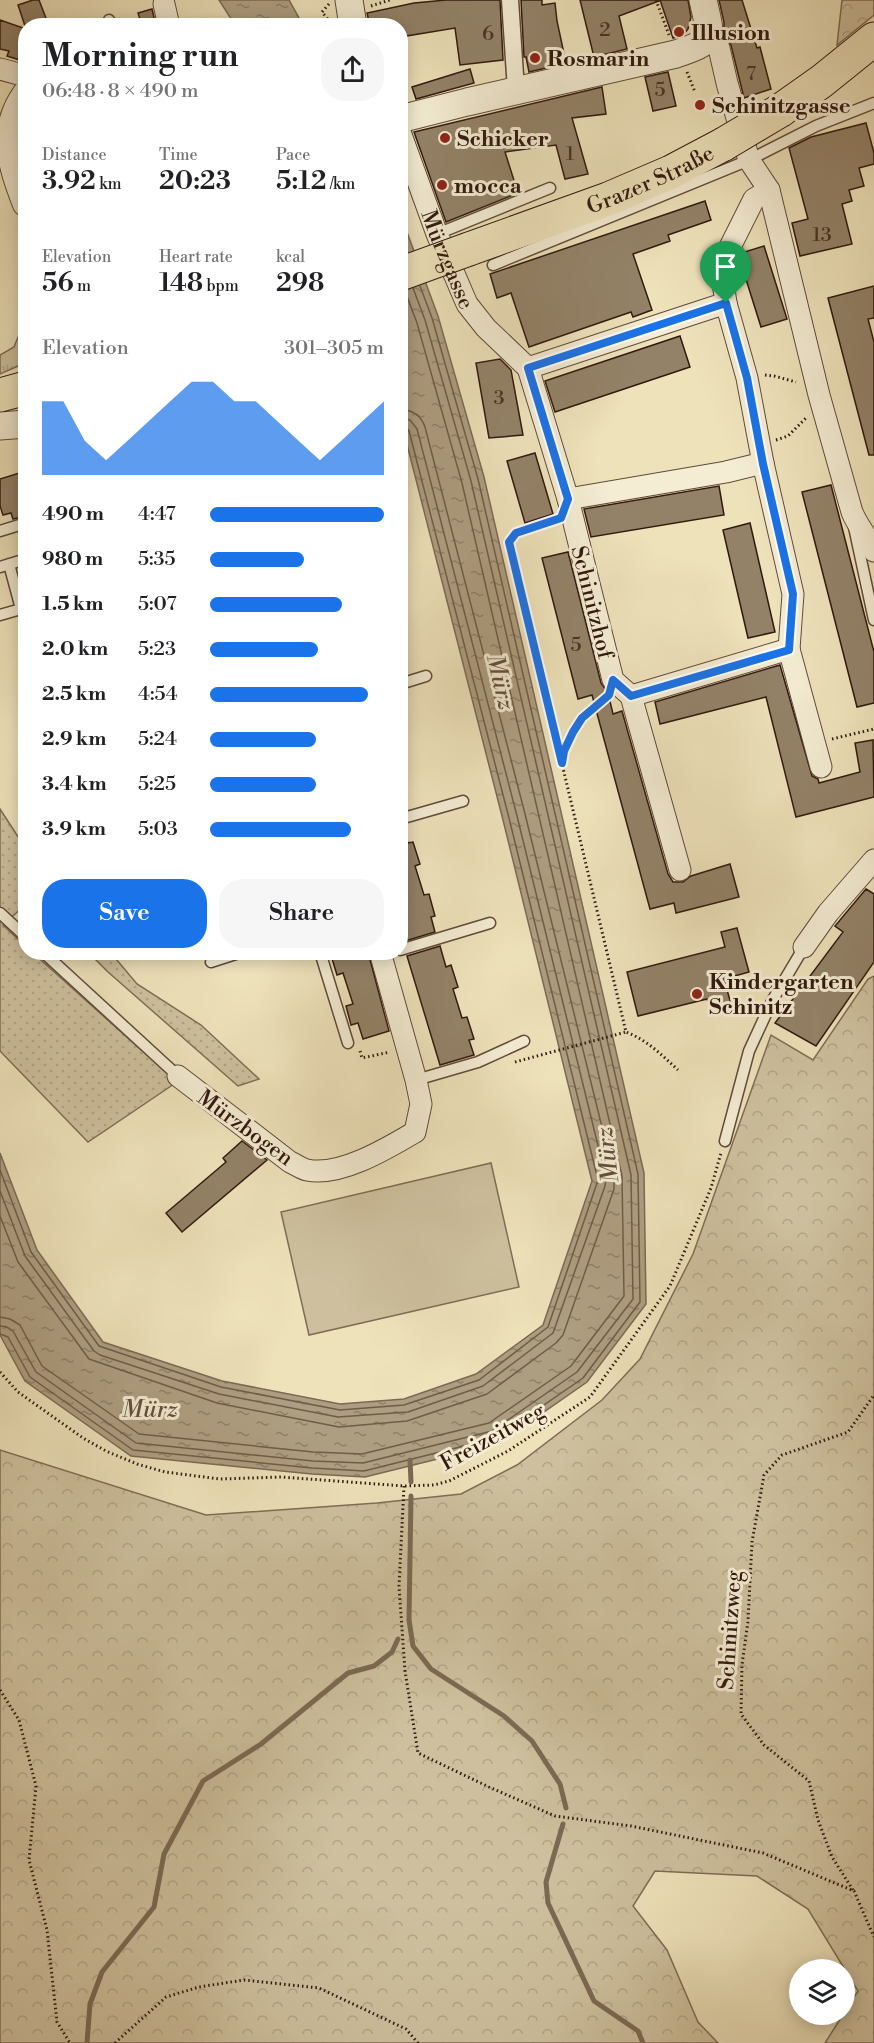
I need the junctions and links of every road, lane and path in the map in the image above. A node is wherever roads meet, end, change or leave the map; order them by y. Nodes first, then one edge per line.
1 (349, 0) edge
2 (510, 0) edge
3 (656, 0) edge
4 (703, 0) edge
5 (164, 4) dead end
6 (167, 18) edge
7 (352, 18) edge
8 (708, 37) junction
9 (874, 39) edge
10 (676, 54) junction
11 (0, 69) edge
12 (18, 74) edge
13 (516, 90) junction
14 (874, 103) edge
15 (18, 104) edge
16 (408, 117) edge
17 (737, 152) junction
18 (408, 154) edge
19 (18, 181) edge
20 (550, 188) dead end
21 (769, 190) junction
22 (437, 234) junction
23 (408, 272) edge
24 (726, 303) junction
25 (528, 368) junction
26 (18, 375) edge
27 (774, 376) dead end
28 (792, 380) dead end
29 (0, 387) edge
30 (18, 390) edge
31 (0, 395) edge
32 (803, 422) dead end
33 (18, 425) edge
34 (0, 426) edge
35 (774, 441) dead end
36 (763, 464) junction
37 (568, 499) junction
38 (861, 521) edge
39 (18, 525) edge
40 (0, 531) edge
41 (874, 551) edge
42 (5, 566) edge
43 (18, 601) edge
44 (18, 610) edge
45 (0, 615) edge
46 (874, 620) edge
47 (789, 650) junction
48 (426, 676) dead end
49 (613, 680) junction
50 (408, 682) edge
51 (631, 696) junction
52 (874, 729) edge
53 (814, 743) junction
54 (562, 763) junction
55 (821, 767) dead end
56 (463, 801) dead end
57 (408, 817) edge
58 (874, 860) edge
59 (680, 870) dead end
60 (0, 913) edge
61 (490, 923) dead end
62 (18, 930) edge
63 (408, 947) edge
64 (804, 947) joint
65 (52, 960) edge
66 (217, 960) edge
67 (322, 960) edge
68 (389, 960) edge
69 (211, 962) dead end
70 (626, 1032) junction
71 (524, 1041) dead end
72 (348, 1043) joint
73 (407, 1048) junction
74 (541, 1055) dead end
75 (678, 1070) dead end
76 (178, 1076) joint
77 (416, 1080) junction
78 (724, 1141) joint
79 (0, 1372) edge
80 (874, 1395) edge
81 (404, 1486) junction
82 (0, 1690) edge
83 (854, 1891) junction
84 (874, 1937) edge
85 (70, 2043) edge
86 (115, 2043) edge
87 (418, 2043) edge

1 - 7 street
2 - 13 street
3 - 10 path
4 - 8 street
5 - 6 street
8 - 10 street
8 - 17 street
9 - 17 main road, Grazer Straße, bridge
10 - 13 street
11 - 12 street
13 - 16 street
14 - 17 lane
15 - 19 street
17 - 21 street
17 - 23 main road, Grazer Straße, bridge
18 - 22 street, Mürzgasse
20 - 22 lane
21 - 24 street
21 - 38 street
22 - 25 street, Mürzgasse
24 - 25 street
24 - 36 street
25 - 37 street, Schinitzhof
26 - 29 street
27 - 28 path
30 - 31 main road
32 - 35 path
33 - 34 street
36 - 37 street
36 - 47 street
37 - 49 street, Schinitzhof
37 - 54 path
38 - 41 street
38 - 46 lane
39 - 40 lane
42 - 43 lane
44 - 45 lane
47 - 51 street
47 - 53 street
48 - 50 lane
49 - 51 street, Schinitzhof
49 - 54 path
51 - 59 street
52 - 53 path
53 - 55 street
54 - 70 path
56 - 57 lane
58 - 64 street
60 - 62 lane
61 - 63 lane
64 - 78 lane
65 - 76 lane, Mürzbogen
66 - 69 lane
67 - 72 lane
68 - 73 street, Mürzbogen
70 - 74 path
70 - 75 path
71 - 77 lane
72 - 73 path
73 - 77 street, Mürzbogen
76 - 77 street, Mürzbogen
78 - 81 path, Freizeitweg
79 - 81 path, Freizeitweg
80 - 83 path, Schinitzweg
81 - 83 path
82 - 85 path
83 - 84 path, Schinitzweg
86 - 87 path

